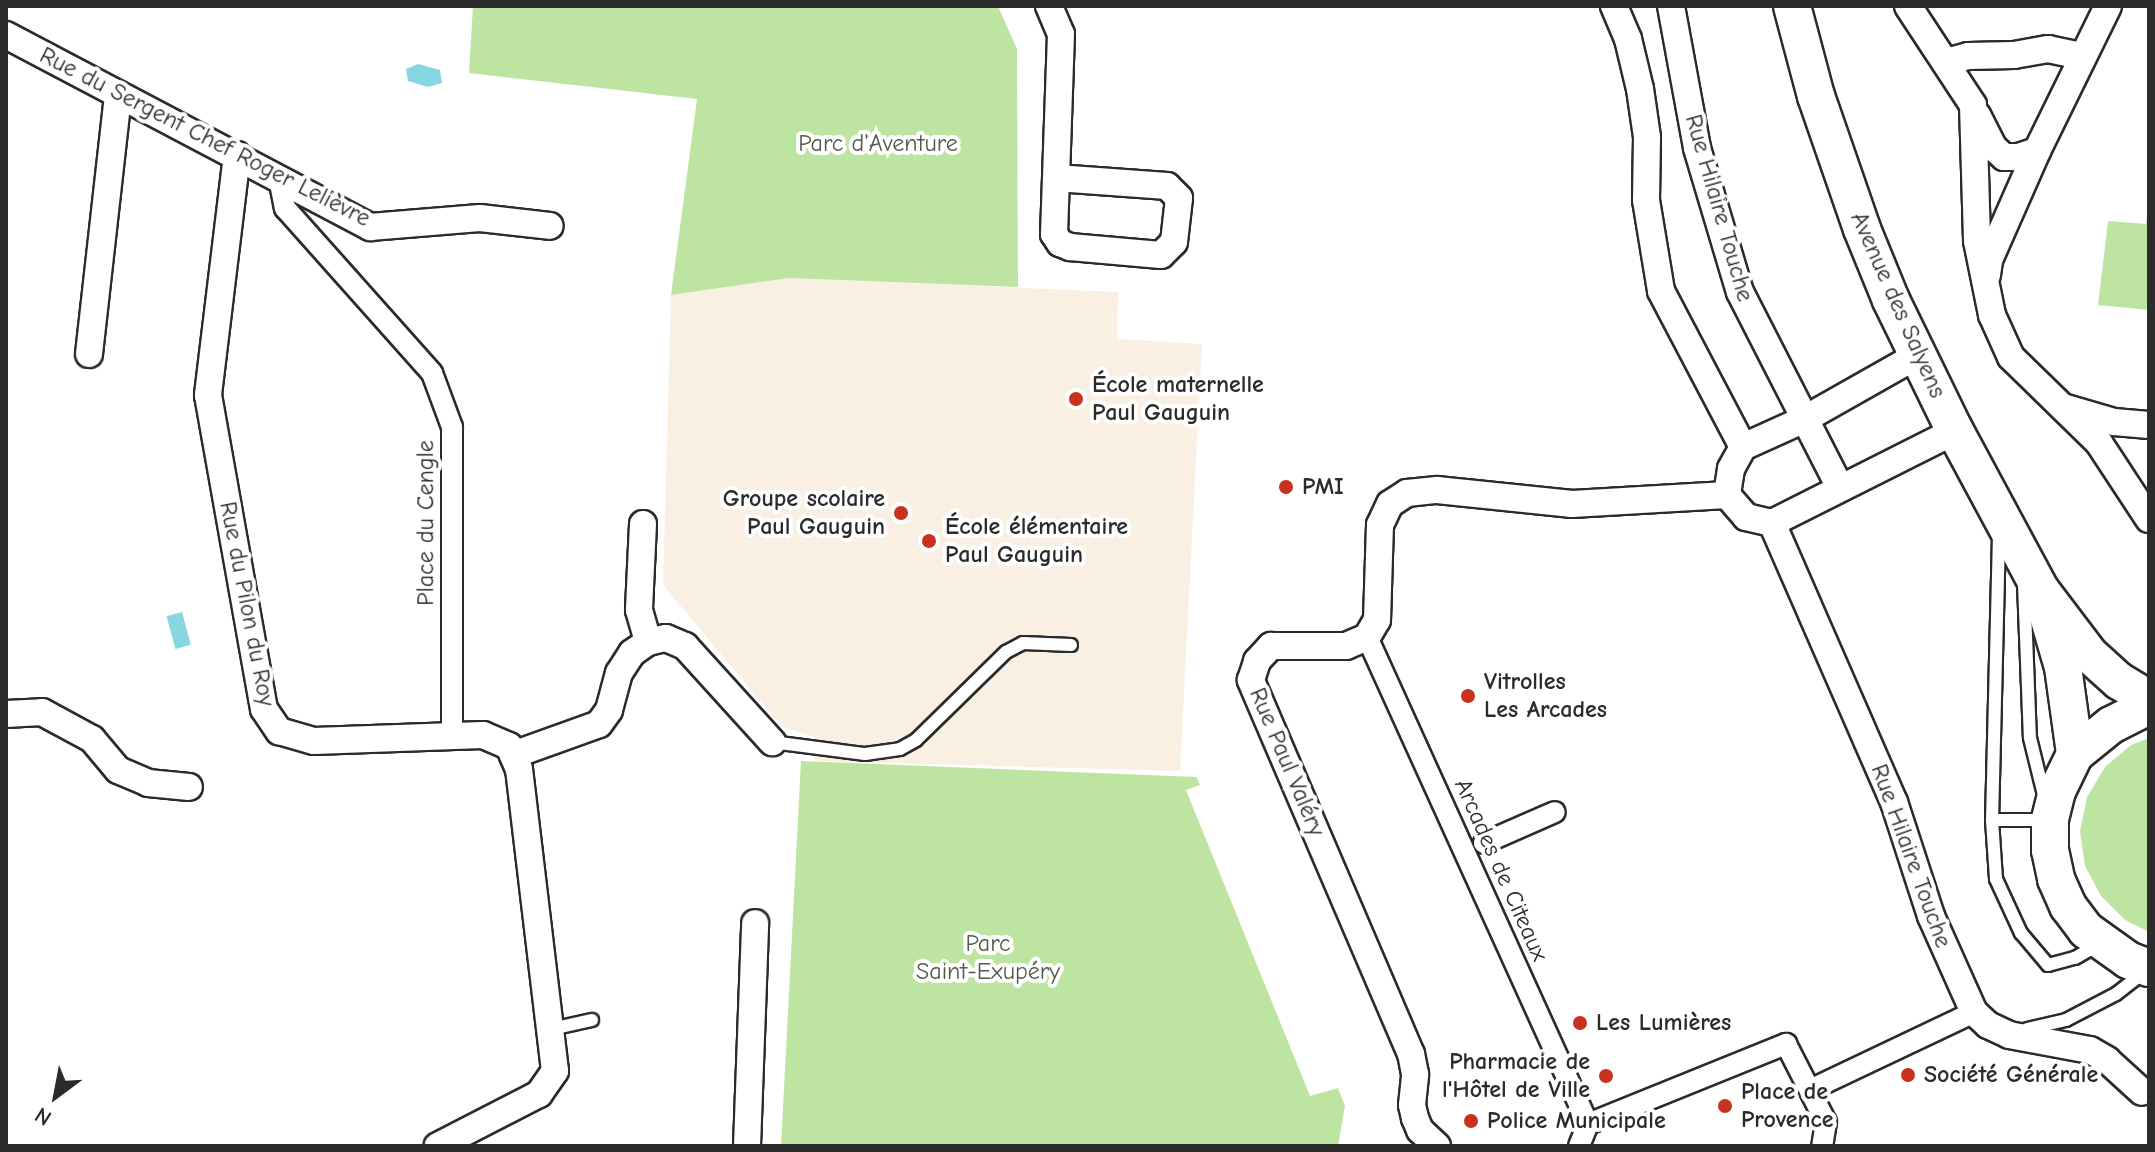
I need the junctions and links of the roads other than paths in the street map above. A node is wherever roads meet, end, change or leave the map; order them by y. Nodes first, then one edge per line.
1 (1049, 6) edge
2 (1614, 6) edge
3 (1671, 6) edge
4 (1792, 6) edge
5 (1908, 6) edge
6 (2108, 6) edge
7 (6, 35) edge
8 (2082, 56) junction
9 (1946, 62) junction
10 (118, 96) junction
11 (1973, 105) junction
12 (2037, 151) junction
13 (237, 155) junction
14 (279, 178) junction
15 (1056, 178) junction
16 (550, 226) dead end
17 (1986, 279) junction
18 (89, 354) dead end
19 (1918, 355) junction
20 (2055, 404) junction
21 (1805, 419) junction
22 (2149, 425) edge
23 (1955, 431) junction
24 (1743, 447) junction
25 (1840, 487) junction
26 (1727, 495) junction
27 (2000, 512) junction
28 (2149, 519) edge
29 (1772, 523) junction
30 (643, 524) dead end
31 (2023, 556) junction
32 (2040, 589) junction
33 (1367, 637) junction
34 (648, 642) junction
35 (1071, 645) dead end
36 (2149, 699) edge
37 (2149, 706) edge
38 (6, 714) edge
39 (452, 737) junction
40 (772, 742) joint
41 (2075, 754) junction
42 (513, 755) junction
43 (189, 787) dead end
44 (1555, 812) dead end
45 (1992, 820) junction
46 (2050, 820) junction
47 (1473, 848) junction
48 (755, 923) dead end
49 (2100, 943) junction
50 (2149, 968) edge
51 (1981, 1019) junction
52 (592, 1020) dead end
53 (551, 1029) junction
54 (1810, 1090) junction
55 (2142, 1092) dead end
56 (1588, 1124) junction
57 (438, 1146) edge
58 (747, 1146) edge
59 (1437, 1146) edge
60 (1579, 1146) edge
61 (1822, 1146) edge

1 - 15 street
2 - 24 street, Rue Hilaire Touche
3 - 21 street, Rue Hilaire Touche
4 - 19 main road, Avenue des Salyens
5 - 9 street
6 - 8 street
7 - 10 street, Rue du Sergent Chef Roger Lelièvre
8 - 9 street
8 - 12 street
9 - 11 street
10 - 13 street, Rue du Sergent Chef Roger Lelièvre
10 - 18 street
11 - 12 street
11 - 17 street
12 - 17 street
13 - 14 street, Rue du Sergent Chef Roger Lelièvre
13 - 39 street, Rue du Pilon du Roy
14 - 16 street, Rue du Sergent Chef Roger Lelièvre
14 - 39 street, Place du Cengle
15 - 15 street
17 - 20 street
19 - 21 street
19 - 23 main road, Avenue des Salyens
20 - 22 street
20 - 28 street
21 - 24 street
21 - 25 street, Rue Hilaire Touche
23 - 25 street
23 - 27 main road, Avenue des Salyens
24 - 26 street
25 - 29 street
26 - 29 street
26 - 33 street
27 - 31 main road, Avenue des Salyens
27 - 45 lane
29 - 51 street, Rue Hilaire Touche
30 - 34 street
31 - 32 main road, Avenue des Salyens
31 - 46 lane
32 - 36 main road, Avenue des Salyens
32 - 41 main road, Avenue des Salyens
33 - 47 street, Arcades de Citeaux
33 - 59 street, Rue Paul Valéry
34 - 40 street
34 - 42 street
35 - 40 lane
37 - 41 main road
38 - 43 street
39 - 42 street, Rue du Pilon du Roy
41 - 46 main road
42 - 53 street
44 - 47 street
45 - 46 lane
45 - 49 lane
46 - 49 main road
47 - 56 street, Arcades de Citeaux
48 - 58 street
49 - 50 main road
50 - 51 lane
51 - 54 street
51 - 55 street
52 - 53 lane
53 - 57 street
54 - 56 street
54 - 61 street
56 - 60 street

